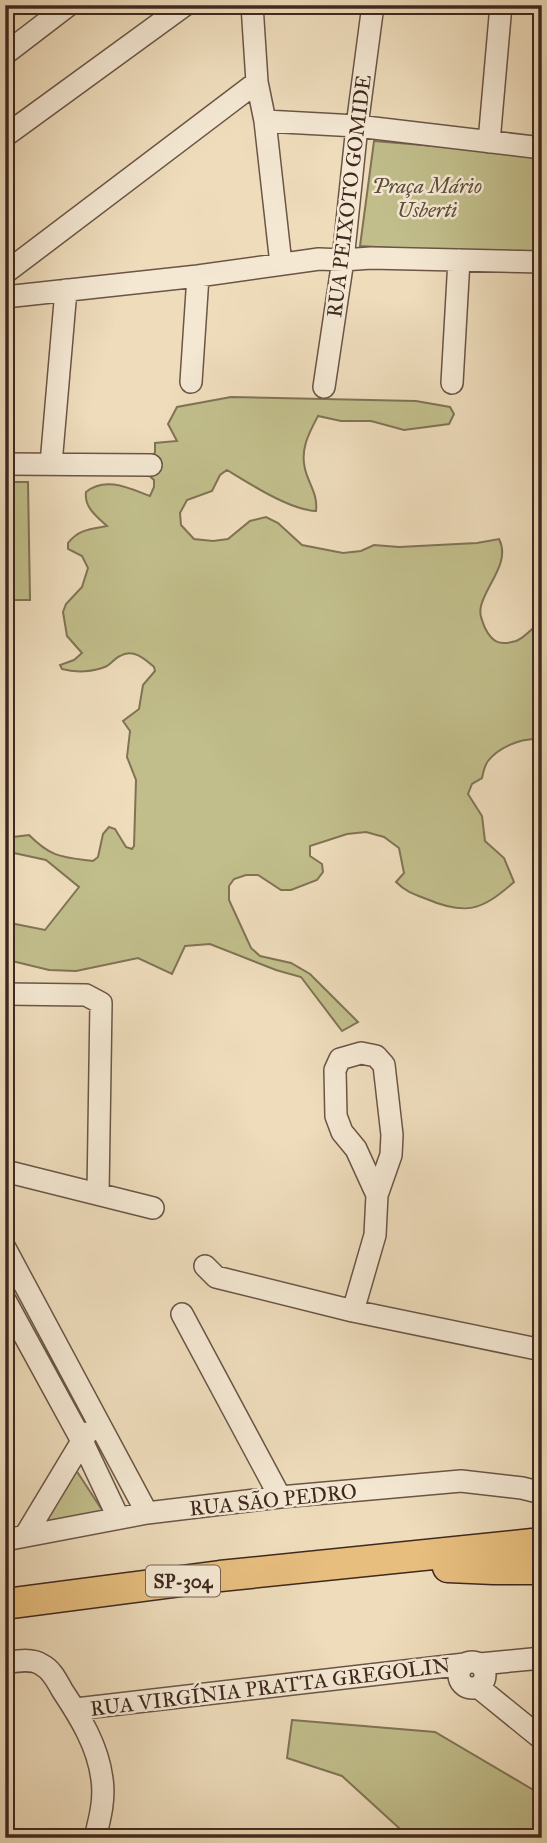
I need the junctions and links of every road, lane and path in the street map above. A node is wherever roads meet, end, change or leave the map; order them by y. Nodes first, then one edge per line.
1 (69, 5) edge
2 (185, 5) edge
3 (252, 5) edge
4 (373, 5) edge
5 (501, 5) edge
6 (5, 54) edge
7 (257, 82) junction
8 (265, 121) junction
9 (357, 126) junction
10 (5, 136) edge
11 (489, 142) junction
12 (542, 148) edge
13 (343, 260) junction
14 (459, 260) junction
15 (542, 262) edge
16 (281, 264) junction
17 (5, 273) edge
18 (198, 276) junction
19 (66, 290) junction
20 (5, 297) edge
21 (191, 382) dead end
22 (452, 383) dead end
23 (324, 387) dead end
24 (5, 464) edge
25 (51, 464) junction
26 (151, 465) dead end
27 (5, 993) edge
28 (5, 1171) edge
29 (98, 1194) junction
30 (377, 1195) junction
31 (153, 1208) dead end
32 (5, 1248) edge
33 (205, 1266) dead end
34 (18, 1272) junction
35 (7, 1309) edge
36 (353, 1311) junction
37 (182, 1314) dead end
38 (542, 1350) edge
39 (96, 1418) junction
40 (82, 1441) junction
41 (542, 1493) edge
42 (279, 1497) junction
43 (147, 1513) junction
44 (118, 1517) junction
45 (15, 1538) edge
46 (542, 1543) edge
47 (360, 1560) junction
48 (542, 1569) edge
49 (5, 1604) edge
50 (542, 1658) edge
51 (5, 1663) edge
52 (472, 1664) junction
53 (76, 1709) junction
54 (542, 1739) edge
55 (95, 1838) edge

1 - 6 street
2 - 10 street
3 - 7 street
4 - 9 street, RUA PEIXOTO GOMIDE
5 - 11 street
7 - 8 street
7 - 17 street
8 - 9 street
8 - 16 street
9 - 11 street
9 - 13 street, RUA PEIXOTO GOMIDE
11 - 12 street
13 - 14 street
13 - 16 street
13 - 23 street, RUA PEIXOTO GOMIDE
14 - 15 street
14 - 22 street
16 - 18 street
18 - 19 street
18 - 21 street
19 - 20 street
19 - 25 street
24 - 25 street
25 - 26 street
27 - 29 street
28 - 29 street
29 - 31 street
30 - 30 street
30 - 36 street
32 - 34 street
33 - 36 street
34 - 35 street
34 - 39 street
35 - 40 street
36 - 38 street
37 - 42 street
39 - 40 street
39 - 43 street
40 - 44 street
40 - 45 street
41 - 42 street, RUA SÃO PEDRO
42 - 43 street, RUA SÃO PEDRO
43 - 44 street, RUA SÃO PEDRO
44 - 45 street, RUA SÃO PEDRO
46 - 47 highway, SP-304
47 - 48 highway, SP-304
47 - 49 highway, SP-304
50 - 52 street, RUA VIRGÍNIA PRATTA GREGOLIN
51 - 53 street
52 - 53 street, RUA VIRGÍNIA PRATTA GREGOLIN
52 - 54 street
53 - 55 street

